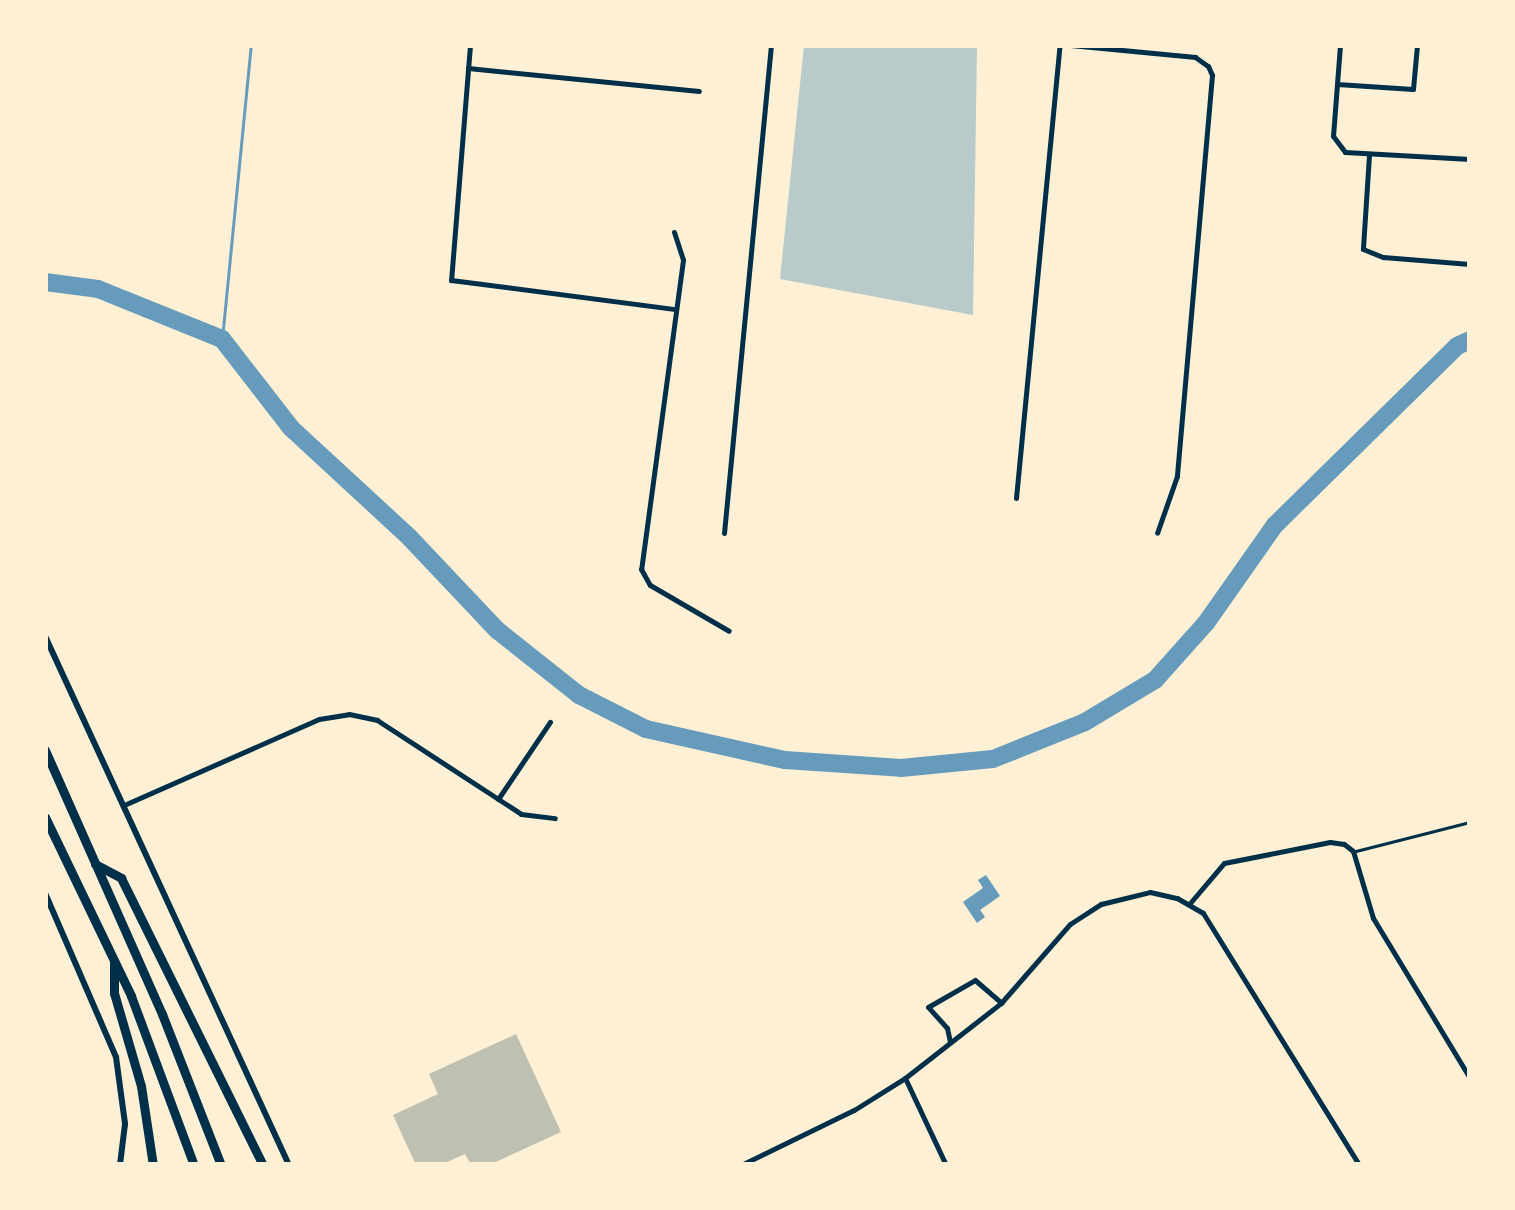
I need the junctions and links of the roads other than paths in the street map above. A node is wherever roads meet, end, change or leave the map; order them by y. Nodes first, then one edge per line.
1 (470, 45) edge
2 (771, 45) edge
3 (1060, 45) edge
4 (1070, 45) edge
5 (1340, 45) edge
6 (1417, 45) edge
7 (468, 68) junction
8 (1337, 84) junction
9 (699, 90) dead end
10 (1369, 155) junction
11 (1470, 159) edge
12 (674, 232) dead end
13 (1470, 264) edge
14 (675, 309) junction
15 (1016, 498) dead end
16 (724, 532) dead end
17 (1156, 533) dead end
18 (728, 631) dead end
19 (45, 636) edge
20 (550, 722) dead end
21 (45, 750) edge
22 (498, 799) junction
23 (124, 806) junction
24 (45, 817) edge
25 (554, 818) dead end
26 (1470, 822) edge
27 (1354, 851) junction
28 (95, 864) junction
29 (45, 893) edge
30 (1190, 904) junction
31 (114, 959) junction
32 (1001, 1003) junction
33 (950, 1042) junction
34 (906, 1078) junction
35 (1470, 1078) edge
36 (120, 1165) edge
37 (153, 1165) edge
38 (194, 1165) edge
39 (221, 1165) edge
40 (263, 1165) edge
41 (290, 1165) edge
42 (741, 1165) edge
43 (946, 1165) edge
44 (1359, 1165) edge

1 - 7 street
2 - 16 street
3 - 15 street
4 - 17 street
5 - 8 street
6 - 8 street
7 - 9 street
7 - 14 street
8 - 10 street
10 - 11 street
10 - 13 street
12 - 14 street
14 - 18 street
19 - 23 street
20 - 22 street
21 - 28 highway
22 - 23 street
22 - 25 street
23 - 41 street
24 - 31 highway
26 - 27 lane
27 - 30 street
27 - 35 street
28 - 39 highway
28 - 40 highway
29 - 36 street
30 - 32 street
30 - 44 street
31 - 37 highway
31 - 38 highway
32 - 33 street
32 - 33 street
33 - 34 street
34 - 42 street
34 - 43 street

